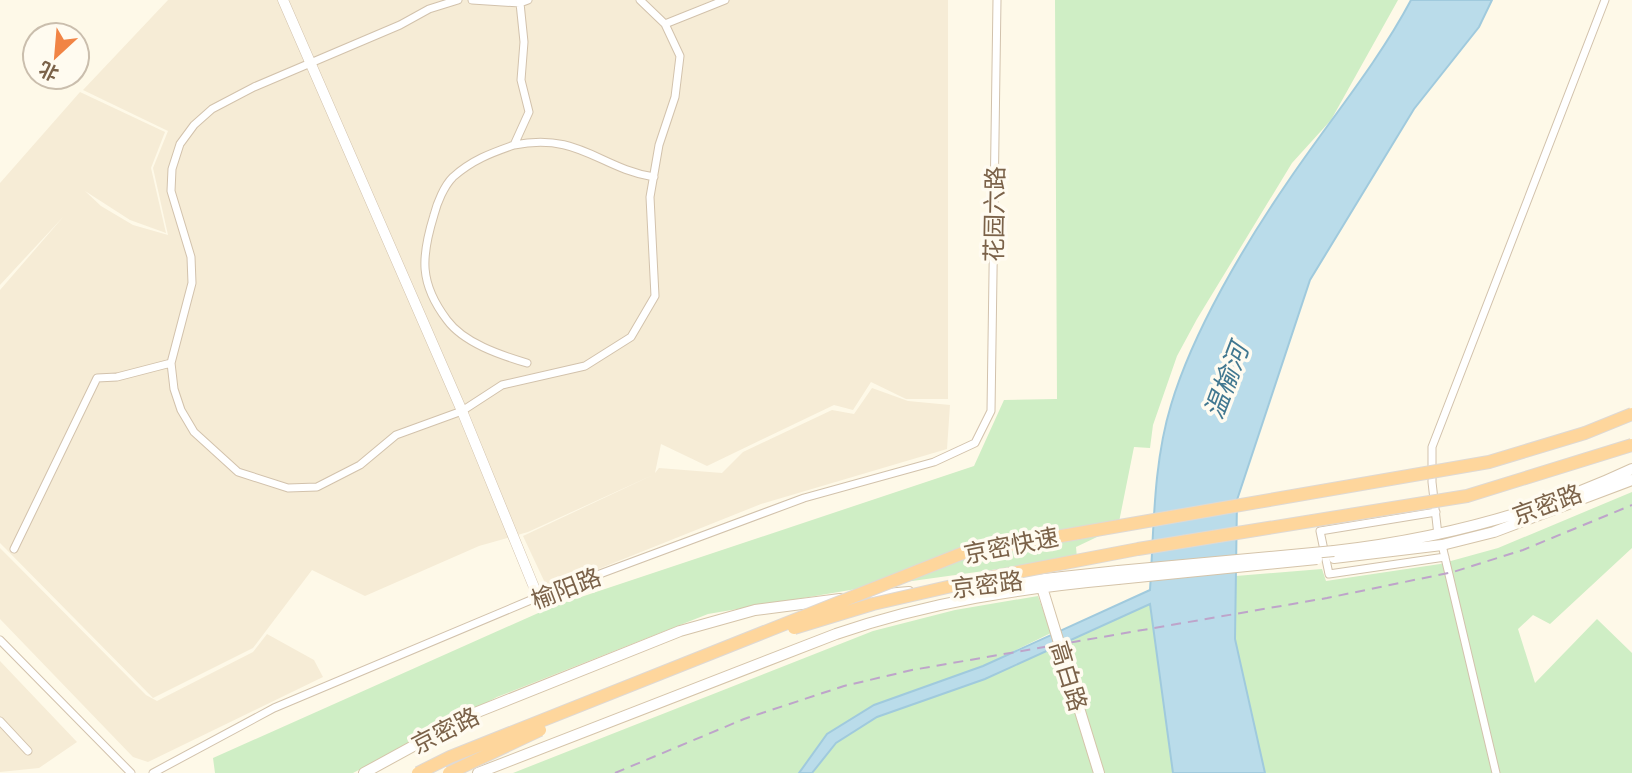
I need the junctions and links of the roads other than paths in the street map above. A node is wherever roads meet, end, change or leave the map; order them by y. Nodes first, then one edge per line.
1 (283, 0) edge
2 (458, 0) edge
3 (472, 0) edge
4 (640, 0) edge
5 (725, 0) edge
6 (998, 0) edge
7 (1605, 0) edge
8 (524, 1) edge
9 (666, 24) junction
10 (310, 64) junction
11 (514, 145) junction
12 (654, 177) junction
13 (171, 363) junction
14 (527, 363) dead end
15 (462, 411) junction
16 (1632, 414) edge
17 (985, 428) joint
18 (1632, 445) edge
19 (1632, 469) edge
20 (1632, 480) edge
21 (1436, 512) junction
22 (1440, 540) junction
23 (14, 549) dead end
24 (1446, 557) junction
25 (1040, 582) junction
26 (538, 597) junction
27 (0, 640) edge
28 (0, 721) edge
29 (28, 751) dead end
30 (131, 773) edge
31 (153, 773) edge
32 (364, 773) edge
33 (418, 773) edge
34 (449, 773) edge
35 (478, 773) edge
36 (1099, 773) edge
37 (1496, 773) edge

1 - 10 street
2 - 10 street
3 - 8 street
4 - 9 street
5 - 9 street
6 - 17 street, 花园六路
7 - 21 street
8 - 11 street
9 - 12 street
10 - 13 street
10 - 15 street
11 - 12 street
11 - 14 street
12 - 15 street
13 - 15 street
13 - 23 street
15 - 26 street
16 - 33 highway, 京密快速, bridge
17 - 26 street, 榆阳路
18 - 34 highway, 京密快速, bridge
19 - 22 main road, 京密路
20 - 22 main road, 京密路
21 - 22 street
21 - 24 street
22 - 24 street
22 - 25 main road, 京密路, bridge
24 - 37 street
25 - 32 main road, 京密路
25 - 35 main road, 京密路
25 - 36 main road, 高白路
26 - 31 street, 榆阳路
27 - 30 street
28 - 29 street

